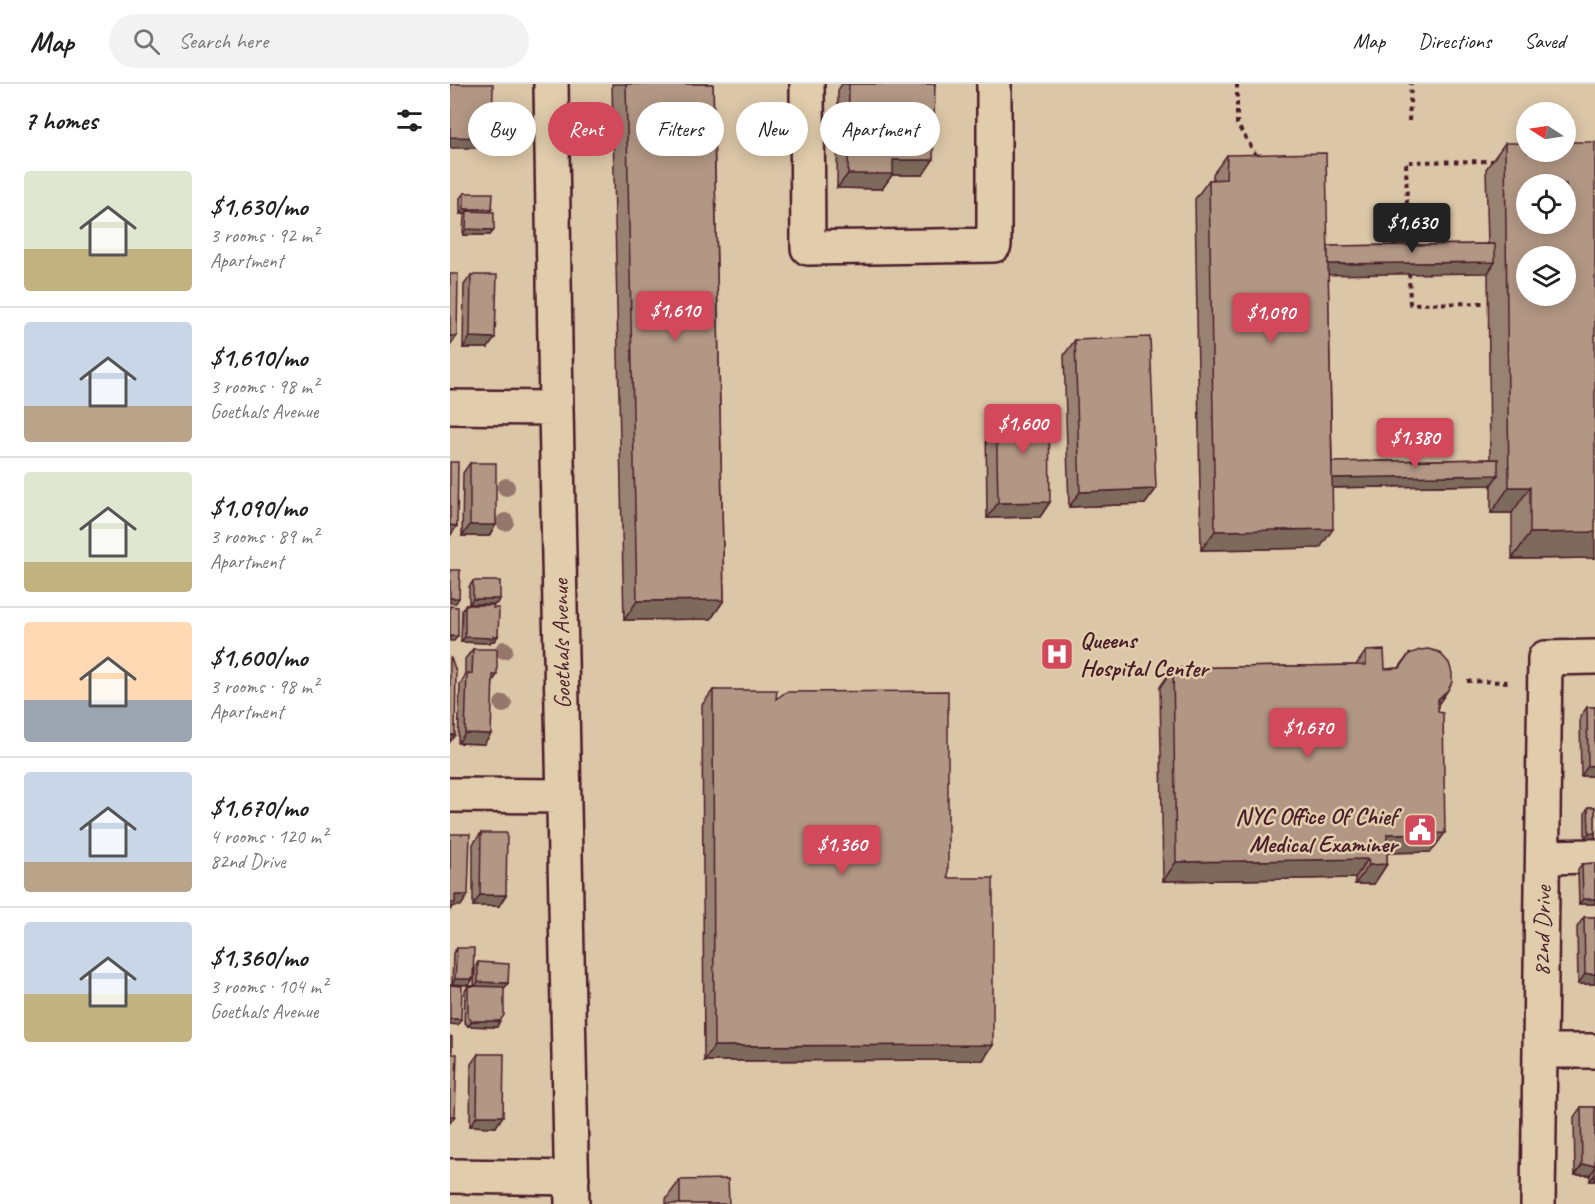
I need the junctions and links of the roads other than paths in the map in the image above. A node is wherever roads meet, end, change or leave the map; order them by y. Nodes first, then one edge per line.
1 (551, 84) edge
2 (807, 84) edge
3 (994, 84) edge
4 (450, 407) edge
5 (556, 408) junction
6 (1595, 657) edge
7 (450, 795) edge
8 (564, 796) junction
9 (1595, 856) edge
10 (1543, 857) junction
11 (1540, 1051) junction
12 (1595, 1051) edge
13 (450, 1176) edge
14 (572, 1191) edge
15 (1538, 1204) edge

1 - 5 street, Goethals Avenue
2 - 3 street
4 - 5 street
5 - 8 street, Goethals Avenue
6 - 10 street, 82nd Drive
7 - 8 street
8 - 14 street, Goethals Avenue
9 - 10 street
10 - 11 street, 82nd Drive
11 - 12 street
11 - 15 street, 82nd Drive
13 - 14 street

